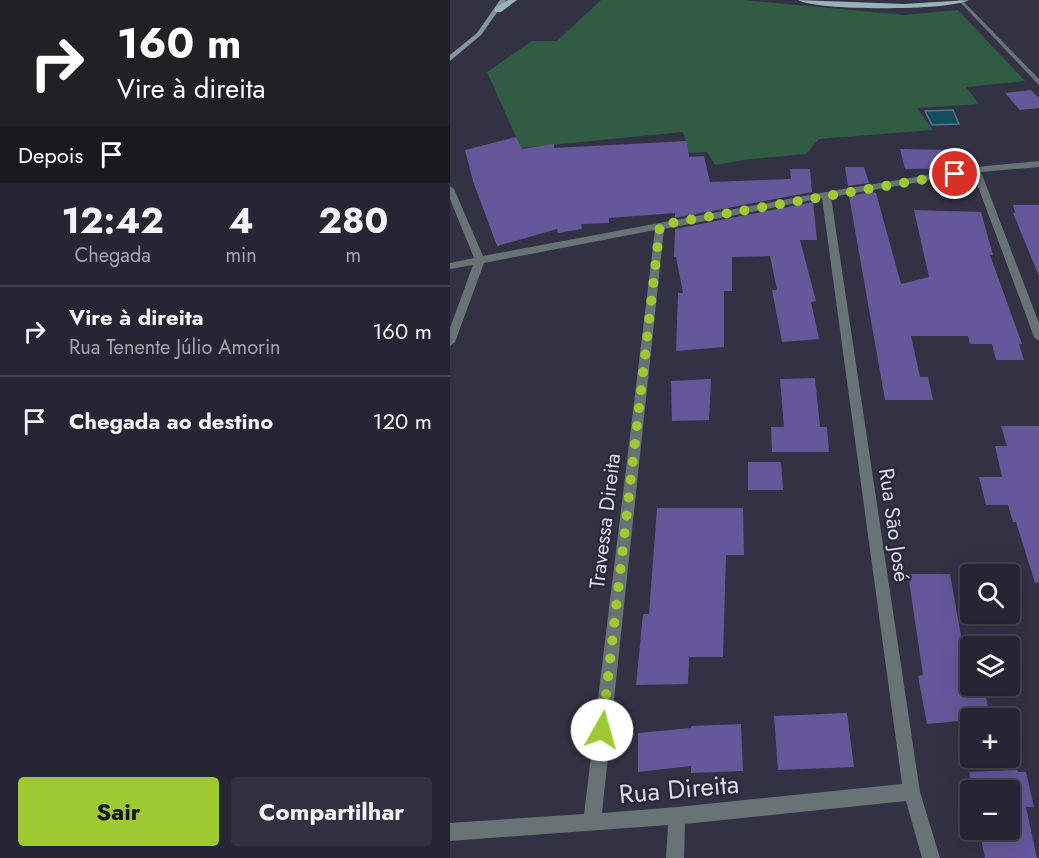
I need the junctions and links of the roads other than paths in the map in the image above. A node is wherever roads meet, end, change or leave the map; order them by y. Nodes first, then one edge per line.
1 (503, 0) edge
2 (513, 0) edge
3 (802, 0) edge
4 (962, 1) edge
5 (498, 10) junction
6 (450, 59) edge
7 (1039, 83) edge
8 (1039, 164) edge
9 (976, 170) junction
10 (450, 189) edge
11 (826, 195) junction
12 (660, 225) junction
13 (480, 260) junction
14 (450, 266) edge
15 (1039, 337) edge
16 (450, 342) edge
17 (912, 792) junction
18 (677, 816) junction
19 (592, 822) junction
20 (450, 832) edge
21 (675, 858) edge
22 (931, 858) edge

1 - 5 main road
2 - 5 main road
3 - 4 main road
4 - 7 street
5 - 6 main road
8 - 9 street
9 - 11 street
9 - 15 street
10 - 13 street
11 - 12 street
11 - 17 street, Rua São José
12 - 13 street
12 - 19 street, Travessa Direita
13 - 14 street
13 - 16 street
17 - 18 street, Rua Direita
17 - 22 street, Rua São José
18 - 19 street, Rua Direita
18 - 21 street
19 - 20 street, Rua Direita

